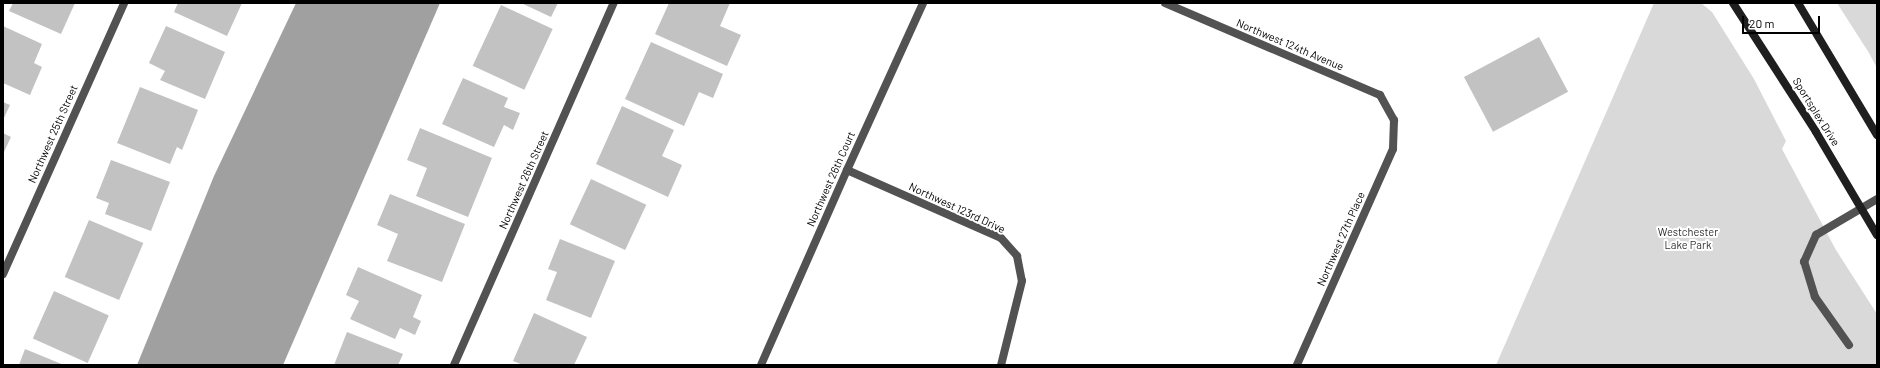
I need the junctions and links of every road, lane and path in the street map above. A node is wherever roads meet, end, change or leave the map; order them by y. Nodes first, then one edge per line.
1 (124, 3) edge
2 (614, 3) edge
3 (923, 3) edge
4 (1165, 3) edge
5 (1733, 3) edge
6 (1798, 3) edge
7 (1394, 120) joint
8 (1877, 135) edge
9 (847, 170) junction
10 (1877, 199) edge
11 (1862, 209) junction
12 (1877, 235) edge
13 (3, 274) edge
14 (1849, 344) dead end
15 (454, 365) edge
16 (761, 365) edge
17 (1001, 365) edge
18 (1297, 365) edge

1 - 13 street, Northwest 25th Street
2 - 15 street, Northwest 26th Street
3 - 9 street, Northwest 26th Court
4 - 7 street, Northwest 124th Avenue
5 - 11 street, Sportsplex Drive
6 - 8 street
7 - 18 street, Northwest 27th Place
9 - 16 street, Northwest 26th Court
9 - 17 street, Northwest 123rd Drive
10 - 11 street
11 - 12 street, Sportsplex Drive
11 - 14 street

